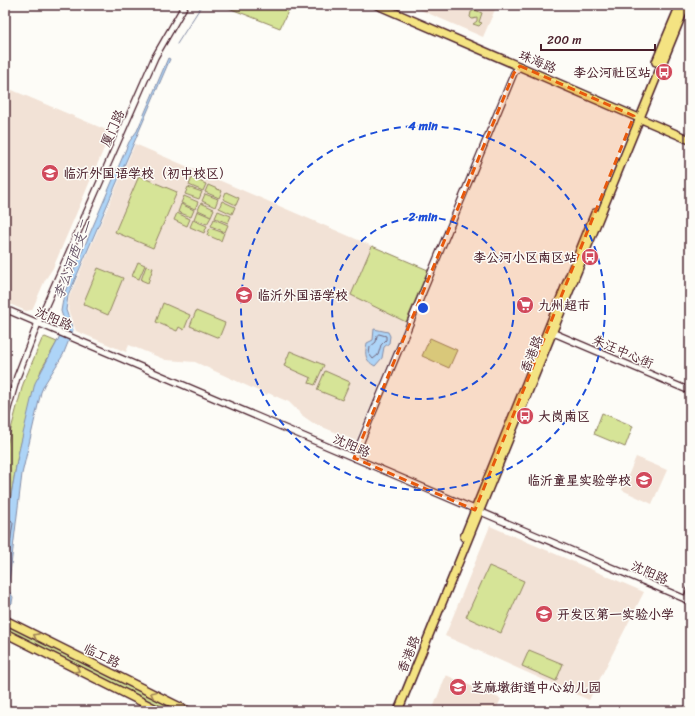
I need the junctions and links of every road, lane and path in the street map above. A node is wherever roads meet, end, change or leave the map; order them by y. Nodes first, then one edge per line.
1 (185, 5) edge
2 (377, 5) edge
3 (680, 5) edge
4 (686, 5) edge
5 (390, 8) edge
6 (520, 66) junction
7 (636, 117) junction
8 (690, 140) edge
9 (5, 309) edge
10 (38, 323) junction
11 (550, 332) junction
12 (690, 391) edge
13 (5, 419) edge
14 (354, 458) junction
15 (477, 511) junction
16 (690, 590) edge
17 (688, 600) edge
18 (5, 620) edge
19 (5, 633) edge
20 (160, 711) edge
21 (188, 711) edge
22 (393, 711) edge
23 (398, 711) edge

1 - 10 street, 厦门路
2 - 5 main road, 珠海路
3 - 7 main road, 香港路
4 - 7 main road, 香港路
5 - 6 main road, 珠海路
6 - 7 main road, 珠海路
6 - 14 street
7 - 8 main road, 珠海路
7 - 11 main road, 香港路
9 - 10 street, 沈阳路
10 - 13 street, 厦门路
10 - 14 street, 沈阳路
11 - 12 street, 朱汪中心街
11 - 15 main road, 香港路
14 - 15 street, 沈阳路
15 - 17 street, 沈阳路
15 - 22 main road, 香港路
15 - 23 main road, 香港路
16 - 17 street
21 -> 18 main road, 临工路
19 -> 20 main road, 临工路

